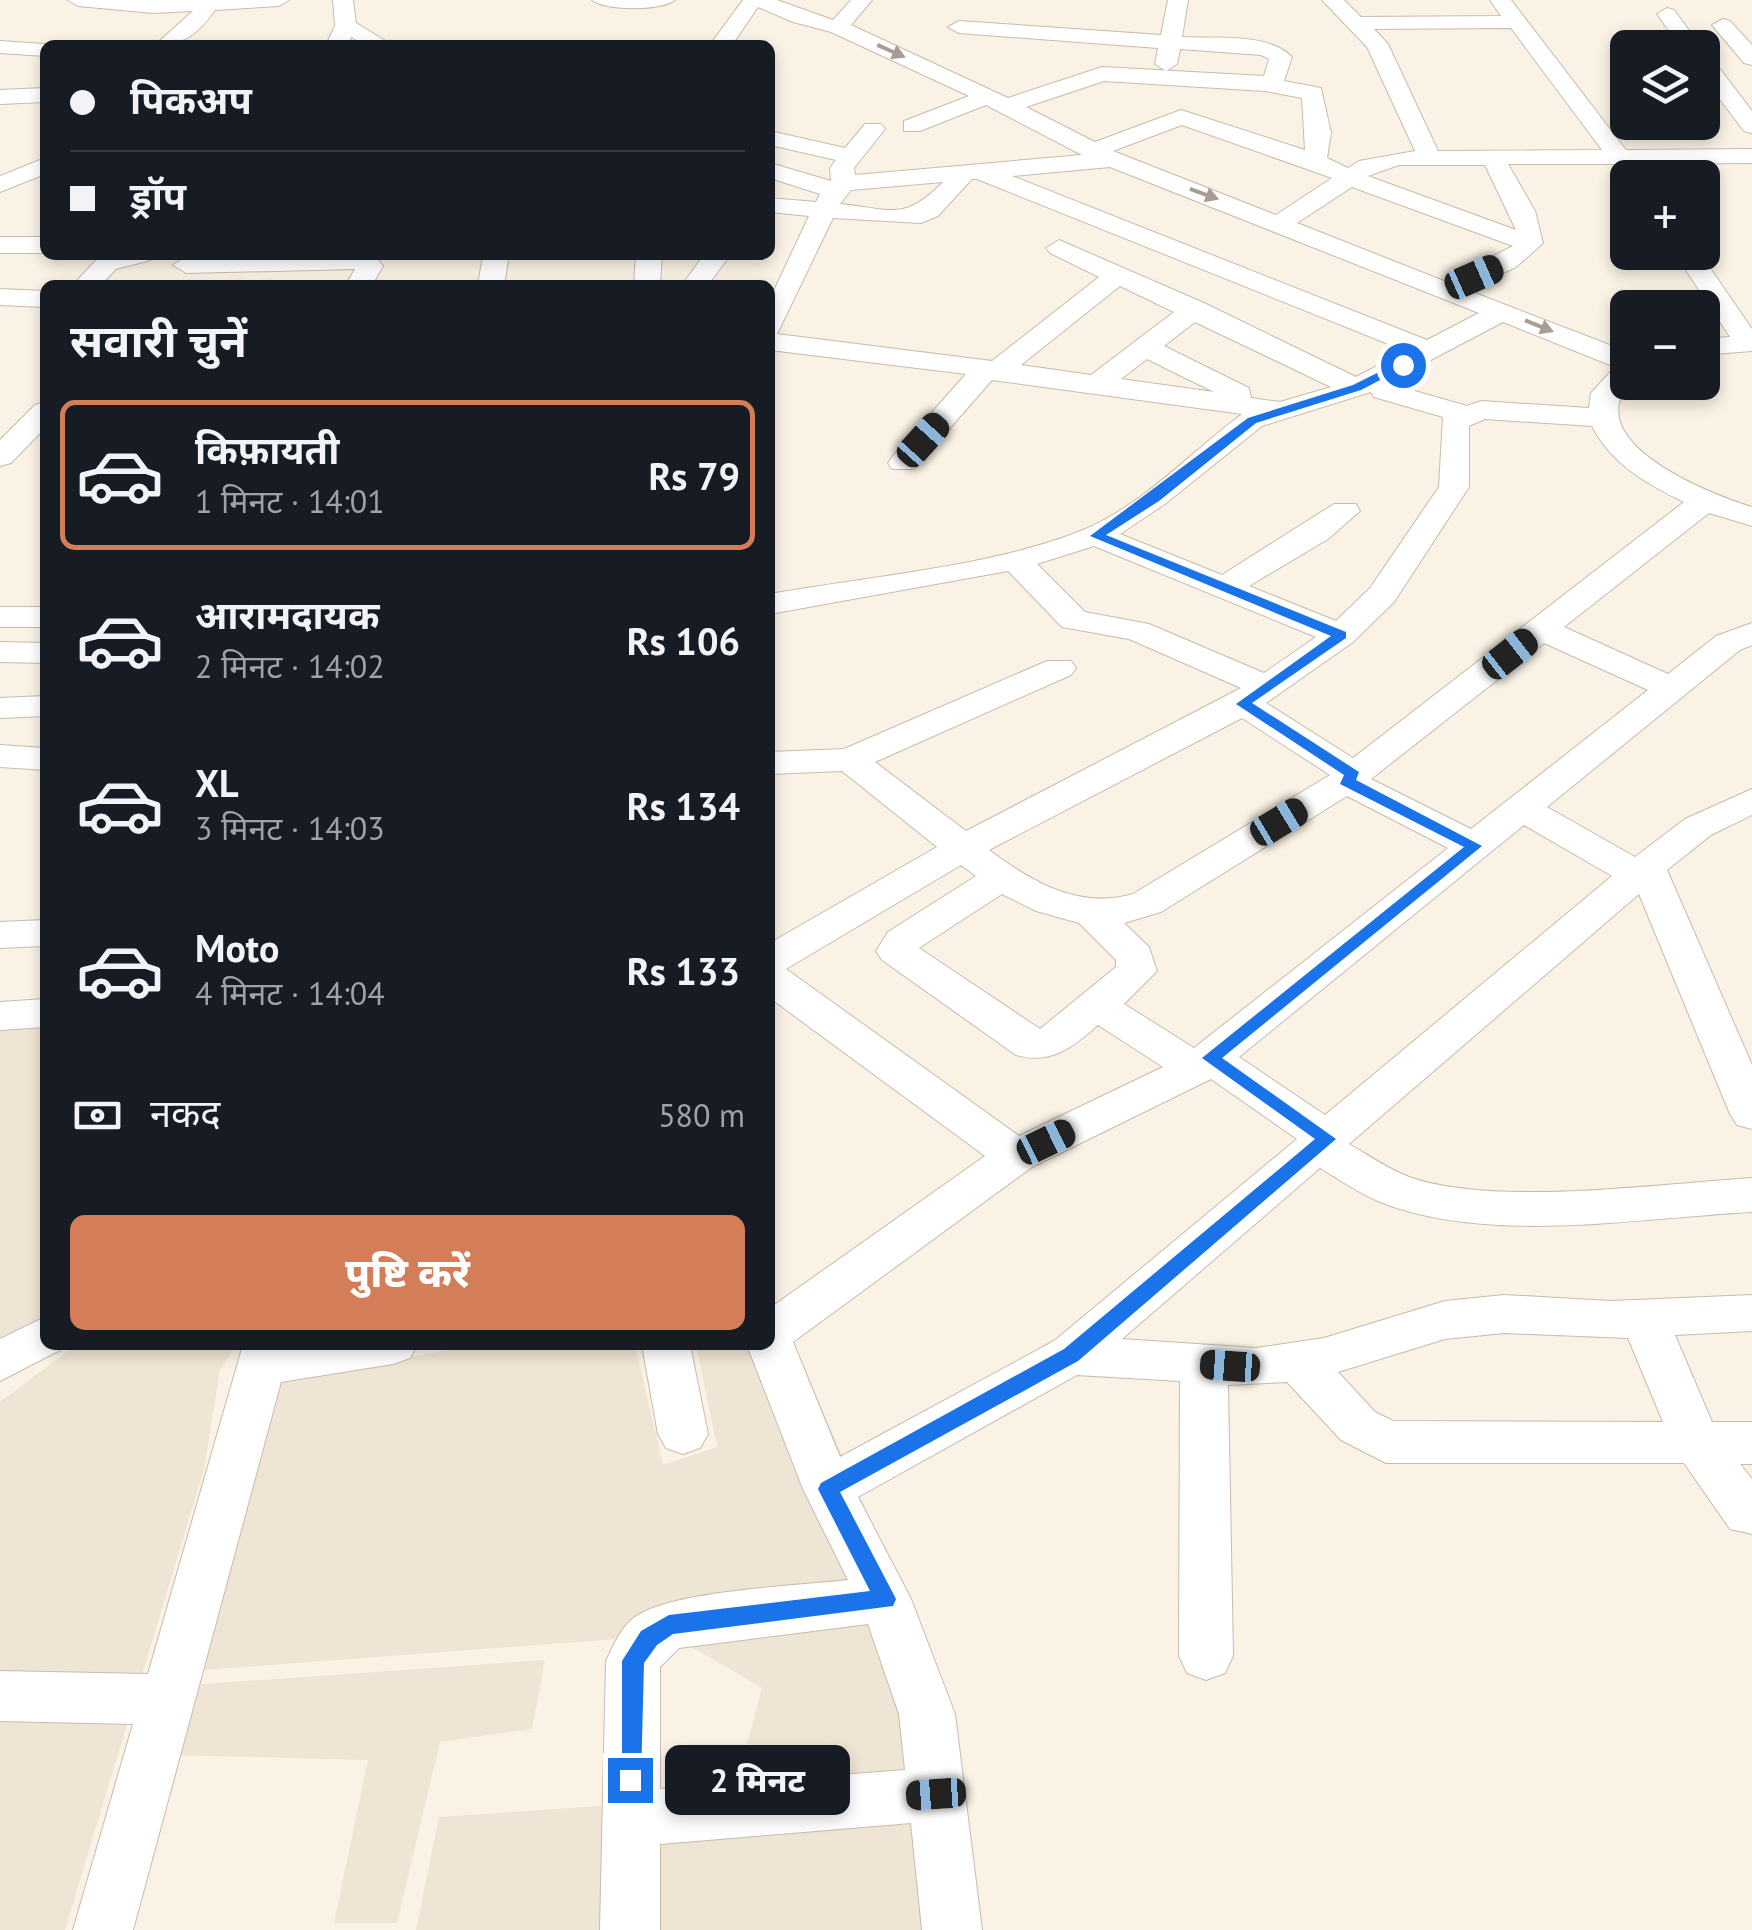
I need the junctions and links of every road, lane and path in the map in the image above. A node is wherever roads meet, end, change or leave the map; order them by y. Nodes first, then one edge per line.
1 (78, 0) edge
2 (278, 0) edge
3 (343, 0) edge
4 (602, 0) edge
5 (665, 0) edge
6 (756, 0) edge
7 (862, 0) edge
8 (975, 0) edge
9 (1178, 0) edge
10 (1332, 0) edge
11 (1500, 0) edge
12 (203, 3) edge
13 (1667, 14) dead end
14 (800, 18) junction
15 (1520, 22) junction
16 (1355, 23) junction
17 (1723, 25) dead end
18 (838, 27) junction
19 (1679, 30) edge
20 (341, 36) edge
21 (173, 40) edge
22 (725, 40) edge
23 (957, 41) junction
24 (0, 46) edge
25 (40, 50) edge
26 (1167, 54) junction
27 (1752, 58) edge
28 (1045, 64) dead end
29 (935, 70) junction
30 (1107, 82) junction
31 (1265, 84) junction
32 (1720, 84) edge
33 (40, 95) edge
34 (0, 98) edge
35 (997, 101) junction
36 (960, 108) junction
37 (40, 110) edge
38 (0, 113) edge
39 (1181, 117) junction
40 (912, 126) dead end
41 (1752, 126) edge
42 (873, 129) dead end
43 (775, 139) edge
44 (1620, 155) junction
45 (849, 156) junction
46 (1429, 156) junction
47 (1491, 156) junction
48 (1752, 156) edge
49 (1094, 159) junction
50 (1623, 160) edge
51 (1315, 161) junction
52 (40, 167) edge
53 (775, 172) edge
54 (974, 174) junction
55 (1350, 178) junction
56 (0, 184) edge
57 (835, 195) junction
58 (775, 204) edge
59 (1281, 222) junction
60 (1530, 243) junction
61 (0, 245) edge
62 (40, 245) edge
63 (1060, 248) dead end
64 (367, 260) edge
65 (1210, 262) junction
66 (183, 268) edge
67 (1699, 270) edge
68 (1118, 275) junction
69 (1449, 288) junction
70 (1158, 294) junction
71 (0, 297) edge
72 (40, 299) edge
73 (1195, 309) junction
74 (1502, 312) junction
75 (775, 318) edge
76 (1475, 326) junction
77 (775, 343) edge
78 (1750, 343) edge
79 (1720, 346) edge
80 (1145, 347) junction
81 (1429, 351) junction
82 (1610, 362) edge
83 (1610, 365) edge
84 (990, 371) junction
85 (1094, 386) junction
86 (1610, 388) edge
87 (1370, 389) junction
88 (1265, 407) junction
89 (1465, 414) junction
90 (40, 416) edge
91 (1602, 418) junction
92 (40, 450) edge
93 (4, 454) edge
94 (902, 463) dead end
95 (1704, 502) junction
96 (1345, 511) dead end
97 (1752, 516) edge
98 (1096, 536) junction
99 (1016, 560) junction
100 (1224, 588) junction
101 (775, 603) edge
102 (0, 616) edge
103 (40, 617) edge
104 (1541, 629) junction
105 (1752, 633) edge
106 (1341, 635) junction
107 (0, 652) edge
108 (40, 654) edge
109 (1059, 668) dead end
110 (1671, 688) junction
111 (1255, 695) junction
112 (40, 706) edge
113 (0, 708) edge
114 (0, 756) edge
115 (40, 759) edge
116 (850, 760) junction
117 (775, 763) edge
118 (1350, 778) junction
119 (1752, 800) edge
120 (1522, 808) junction
121 (1474, 846) junction
122 (963, 848) junction
123 (1643, 871) junction
124 (1000, 878) junction
125 (1092, 915) junction
126 (40, 933) edge
127 (0, 935) edge
128 (775, 958) edge
129 (775, 982) edge
130 (1098, 1006) junction
131 (40, 1013) edge
132 (0, 1016) edge
133 (1203, 1063) junction
134 (1752, 1114) edge
135 (1323, 1143) junction
136 (1016, 1156) junction
137 (1752, 1195) edge
138 (1752, 1313) edge
139 (1644, 1319) junction
140 (775, 1328) edge
141 (40, 1339) edge
142 (333, 1350) edge
143 (667, 1350) edge
144 (773, 1350) edge
145 (1071, 1355) junction
146 (262, 1356) edge
147 (1298, 1361) junction
148 (0, 1362) edge
149 (1204, 1364) junction
150 (684, 1434) dead end
151 (1695, 1440) junction
152 (1752, 1443) edge
153 (828, 1489) junction
154 (1748, 1514) dead end
155 (885, 1599) junction
156 (1206, 1656) dead end
157 (0, 1696) edge
158 (166, 1699) junction
159 (936, 1794) junction
160 (629, 1820) junction
161 (103, 1930) edge
162 (630, 1930) edge
163 (952, 1930) edge

1 - 12 street
2 - 12 street
3 - 20 street
4 - 5 street
6 - 14 street
6 - 22 street
7 - 18 street
8 - 23 street
9 - 26 street
10 - 16 street
11 - 15 street
12 - 21 street
13 - 19 street
14 - 18 street
14 - 36 street
15 - 16 street
15 - 44 street
16 - 46 street
17 - 27 street
18 -> 29 street
23 - 26 street
23 - 29 street
24 - 25 street
26 - 31 street
28 - 30 street
29 - 35 street
30 - 31 street
30 - 35 street
30 - 39 street
31 - 51 street
32 - 41 street
33 - 34 street
35 - 36 street
35 - 49 street
36 - 40 street
36 - 49 street
37 - 38 street
39 - 49 street
39 - 51 street
42 - 45 street
43 - 45 street
44 - 47 street
44 - 48 street
44 - 50 street
45 - 57 street
46 - 47 street
46 - 55 street
47 - 60 street
49 - 54 street
49 -> 59 street
49 - 76 street
51 - 55 street
52 - 56 street
53 - 57 street
54 - 57 street
54 - 57 street
54 - 65 street
55 - 59 street
55 - 60 street
57 - 58 street
57 - 75 street
59 - 69 street
60 - 69 street
61 - 62 street
63 - 68 street
64 - 66 street
65 - 70 street
65 - 81 street
67 - 78 street
68 - 70 street
68 - 84 street
69 - 74 street
70 - 73 street
71 - 72 street
73 - 80 street
73 - 87 street
74 - 76 street
74 -> 82 street
76 - 81 street
76 - 83 street
77 - 84 street
78 - 79 street
80 - 85 street
80 - 88 street
81 - 87 street
84 - 85 street
84 - 94 street
85 - 88 street
86 - 91 street
87 - 88 street
87 - 89 street
88 - 98 street
89 - 91 street
89 - 106 street
90 - 93 street
91 - 95 street
92 - 93 street
95 - 97 street
95 - 104 street
96 - 100 street
98 - 99 street
98 - 100 street
99 - 101 street
99 - 111 street
100 - 106 street
102 - 103 street
104 - 110 street
104 - 118 street
105 - 110 street
106 - 111 street
107 - 108 street
109 - 116 street
110 - 120 street
111 - 118 street
111 - 122 street
112 - 113 street
114 - 115 street
116 - 117 street
116 - 122 street
118 - 121 street
118 - 125 street
119 - 123 street
120 - 121 street
120 - 123 street
121 - 133 street
122 - 124 street
122 - 128 street
123 - 134 street
123 - 135 street
124 - 125 street
124 - 130 street
125 - 130 street
126 - 127 street
129 - 136 street
130 - 133 street
131 - 132 street
133 - 135 street
133 - 136 street
135 - 137 street
135 - 145 street
136 - 140 street
138 - 139 street
139 - 147 street
139 - 151 street
141 - 148 street
142 - 146 street
143 - 150 street
144 - 153 street
145 - 149 street
145 - 153 street
146 - 158 street
147 - 149 street
147 - 151 street
149 - 156 street
151 - 152 street
151 - 154 street
153 - 155 street
155 - 159 street
155 - 160 street
157 - 158 street
158 - 161 street
159 - 160 street
159 - 163 street
160 - 162 street

